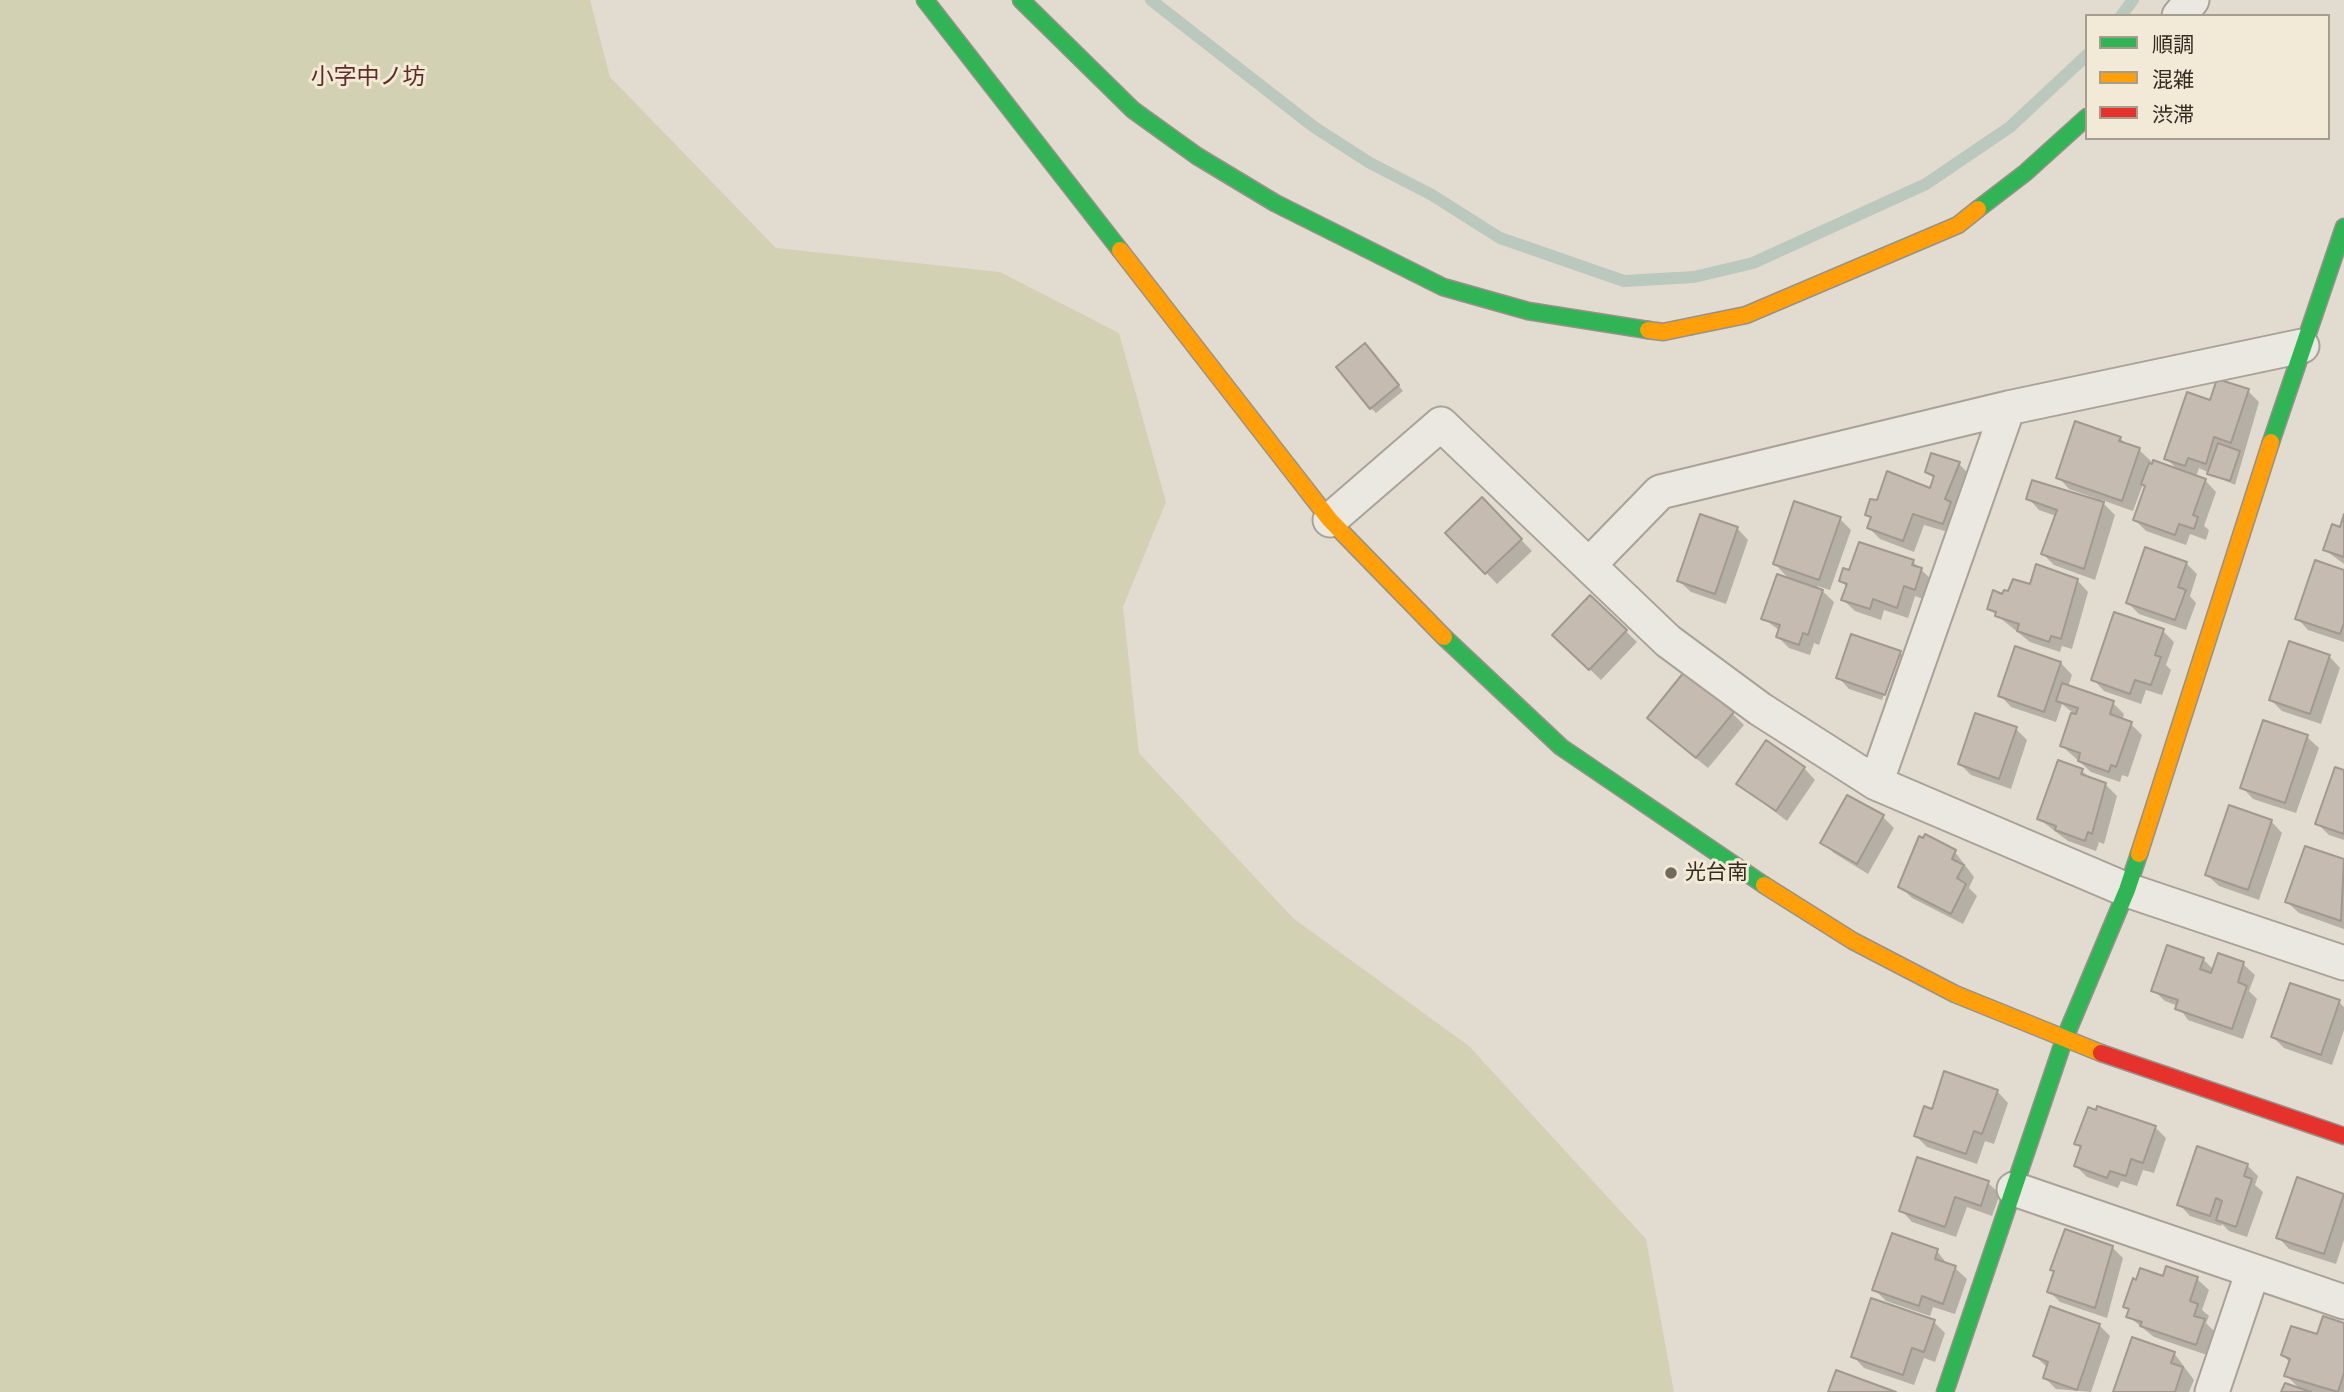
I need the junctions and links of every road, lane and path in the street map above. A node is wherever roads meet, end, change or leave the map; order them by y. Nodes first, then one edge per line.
1 (925, 0) edge
2 (1021, 0) edge
3 (2192, 0) edge
4 (2181, 14) edge
5 (2085, 119) edge
6 (2344, 227) edge
7 (2302, 345) junction
8 (2008, 408) junction
9 (1330, 520) junction
10 (1589, 565) junction
11 (1876, 783) junction
12 (2127, 890) junction
13 (2344, 963) edge
14 (2064, 1040) junction
15 (2344, 1136) edge
16 (2014, 1189) junction
17 (2253, 1271) junction
18 (2344, 1302) edge
19 (1945, 1392) edge
20 (2212, 1392) edge

1 - 9 street
2 - 5 street
3 - 4 street
6 - 7 street
7 - 8 street
7 - 12 street
8 - 10 street
8 - 11 street
9 - 10 street
9 - 14 street
10 - 11 street
11 - 12 street
12 - 13 street
12 - 14 street
14 - 15 street
14 - 16 street
16 - 17 street
16 - 19 street
17 - 18 street
17 - 20 street

